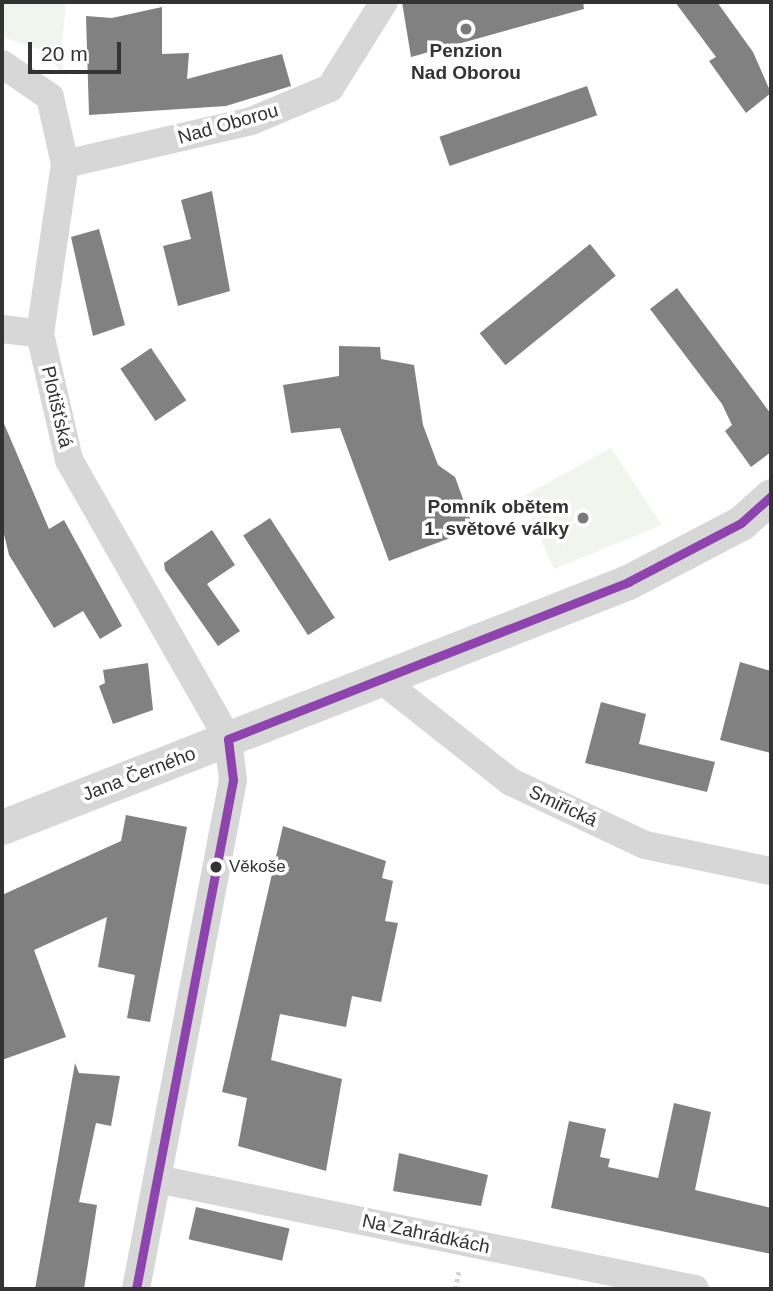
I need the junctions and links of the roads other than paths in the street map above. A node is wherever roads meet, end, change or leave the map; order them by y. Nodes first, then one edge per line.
1 (384, 2) edge
2 (2, 64) edge
3 (65, 164) junction
4 (2, 329) edge
5 (40, 334) junction
6 (771, 496) edge
7 (383, 681) junction
8 (228, 739) junction
9 (2, 827) edge
10 (771, 872) edge
11 (156, 1179) junction
12 (136, 1289) edge
13 (695, 1289) edge

1 - 3 street, Nad Oborou
2 - 3 street, Plotišťská
3 - 5 street, Plotišťská
4 - 5 street
5 - 8 street, Plotišťská
6 - 7 street, Jana Černého
7 - 8 street, Jana Černého
7 - 10 street, Smiřická
8 - 9 street, Jana Černého
8 - 11 street
11 - 12 street
11 - 13 street, Na Zahrádkách

